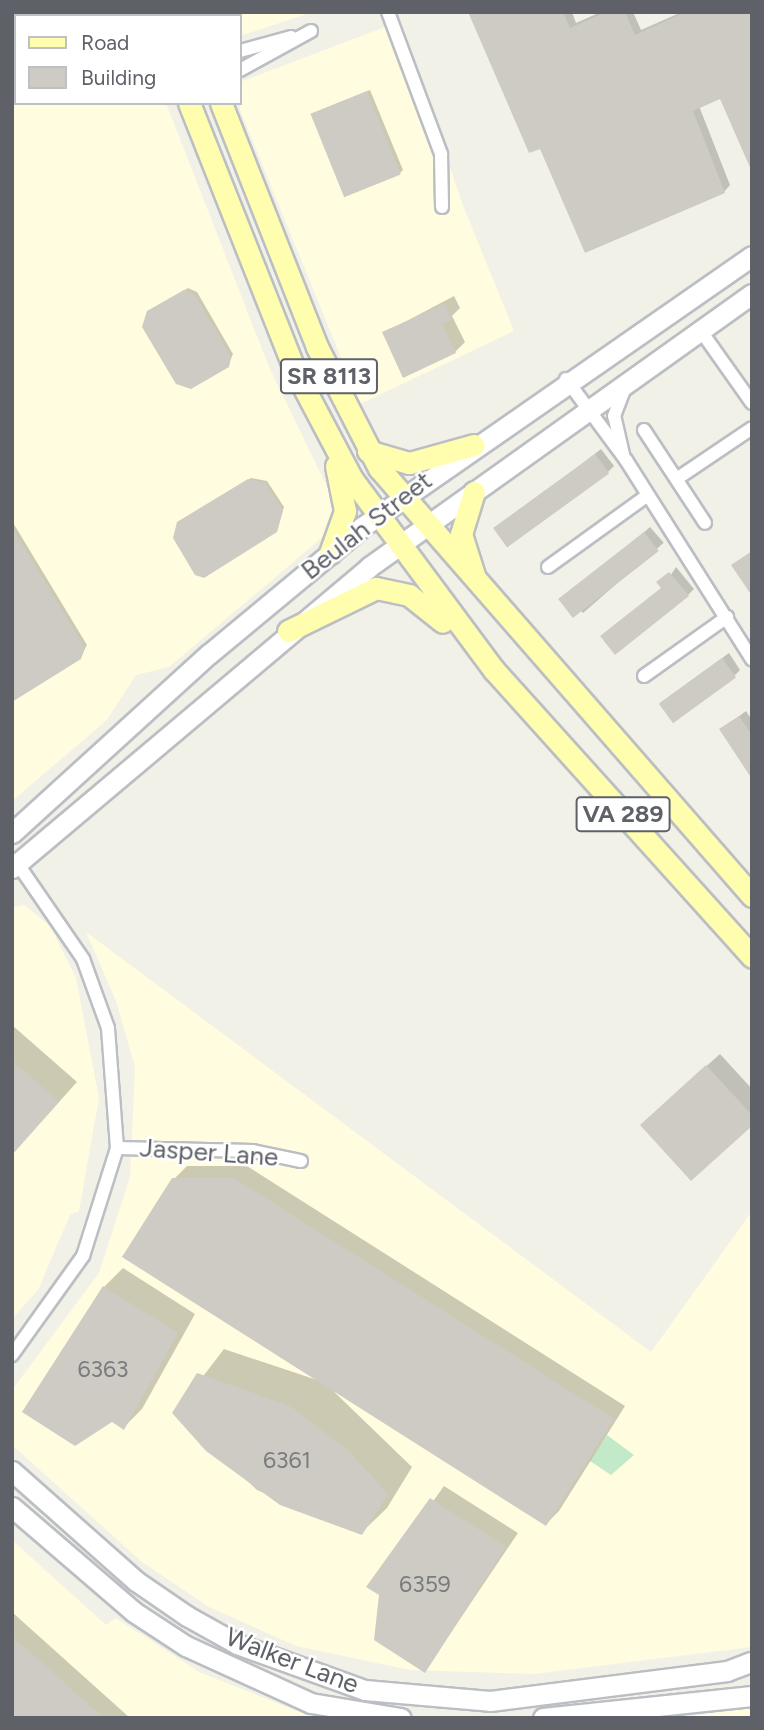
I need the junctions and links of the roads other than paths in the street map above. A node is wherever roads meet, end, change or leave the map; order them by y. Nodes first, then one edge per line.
1 (388, 12) edge
2 (242, 50) edge
3 (242, 69) edge
4 (190, 105) edge
5 (222, 105) edge
6 (442, 206) dead end
7 (752, 256) edge
8 (752, 294) edge
9 (701, 331) junction
10 (566, 380) junction
11 (627, 384) junction
12 (752, 403) edge
13 (587, 411) junction
14 (752, 428) edge
15 (644, 430) dead end
16 (329, 440) junction
17 (474, 445) junction
18 (369, 451) junction
19 (626, 460) junction
20 (678, 478) junction
21 (474, 492) junction
22 (648, 495) junction
23 (402, 498) junction
24 (377, 516) junction
25 (705, 523) dead end
26 (426, 526) junction
27 (397, 546) junction
28 (330, 553) junction
29 (548, 567) dead end
30 (480, 590) junction
31 (727, 617) junction
32 (288, 631) junction
33 (752, 659) edge
34 (494, 670) junction
35 (644, 676) dead end
36 (12, 833) edge
37 (14, 863) edge
38 (752, 895) edge
39 (752, 957) edge
40 (117, 1148) junction
41 (301, 1161) dead end
42 (12, 1355) edge
43 (12, 1471) edge
44 (12, 1507) edge
45 (751, 1661) edge
46 (752, 1695) edge
47 (401, 1718) edge
48 (543, 1718) edge

1 - 6 street
2 - 3 street
4 - 16 main road, SR 8113
5 - 18 main road, SR 8113
7 - 10 main road, Beulah Street
8 - 9 main road, Beulah Street
9 - 11 main road, Beulah Street
9 - 12 street
10 - 13 street
10 - 17 main road, Beulah Street
11 - 13 main road, Beulah Street
11 - 19 street
13 - 19 street
13 - 21 main road, Beulah Street
14 - 20 street
15 - 20 street
16 - 24 main road, SR 8113
16 - 28 main road
17 - 18 main road
17 - 23 main road, Beulah Street
18 - 23 main road, SR 8113
19 - 22 street
20 - 25 street
21 - 26 main road, Beulah Street
21 - 30 main road
22 - 29 street
22 - 31 street
23 - 24 main road, Beulah Street
23 - 26 main road, SR 8113
24 - 27 main road, SR 8113
24 - 28 main road, Beulah Street
26 - 27 main road, Beulah Street
26 - 30 main road, VA 289
27 - 32 main road, Beulah Street
27 - 34 main road, VA 289
28 - 36 main road, Beulah Street
30 - 38 main road, VA 289
31 - 33 street
31 - 35 street
32 - 34 main road
32 - 37 main road, Beulah Street
34 - 39 main road, VA 289
37 - 40 street
40 - 41 street, Jasper Lane
40 - 42 street
43 - 45 main road, Walker Lane
44 - 47 main road, Walker Lane
45 - 46 main road, Walker Lane
46 - 48 main road, Walker Lane

